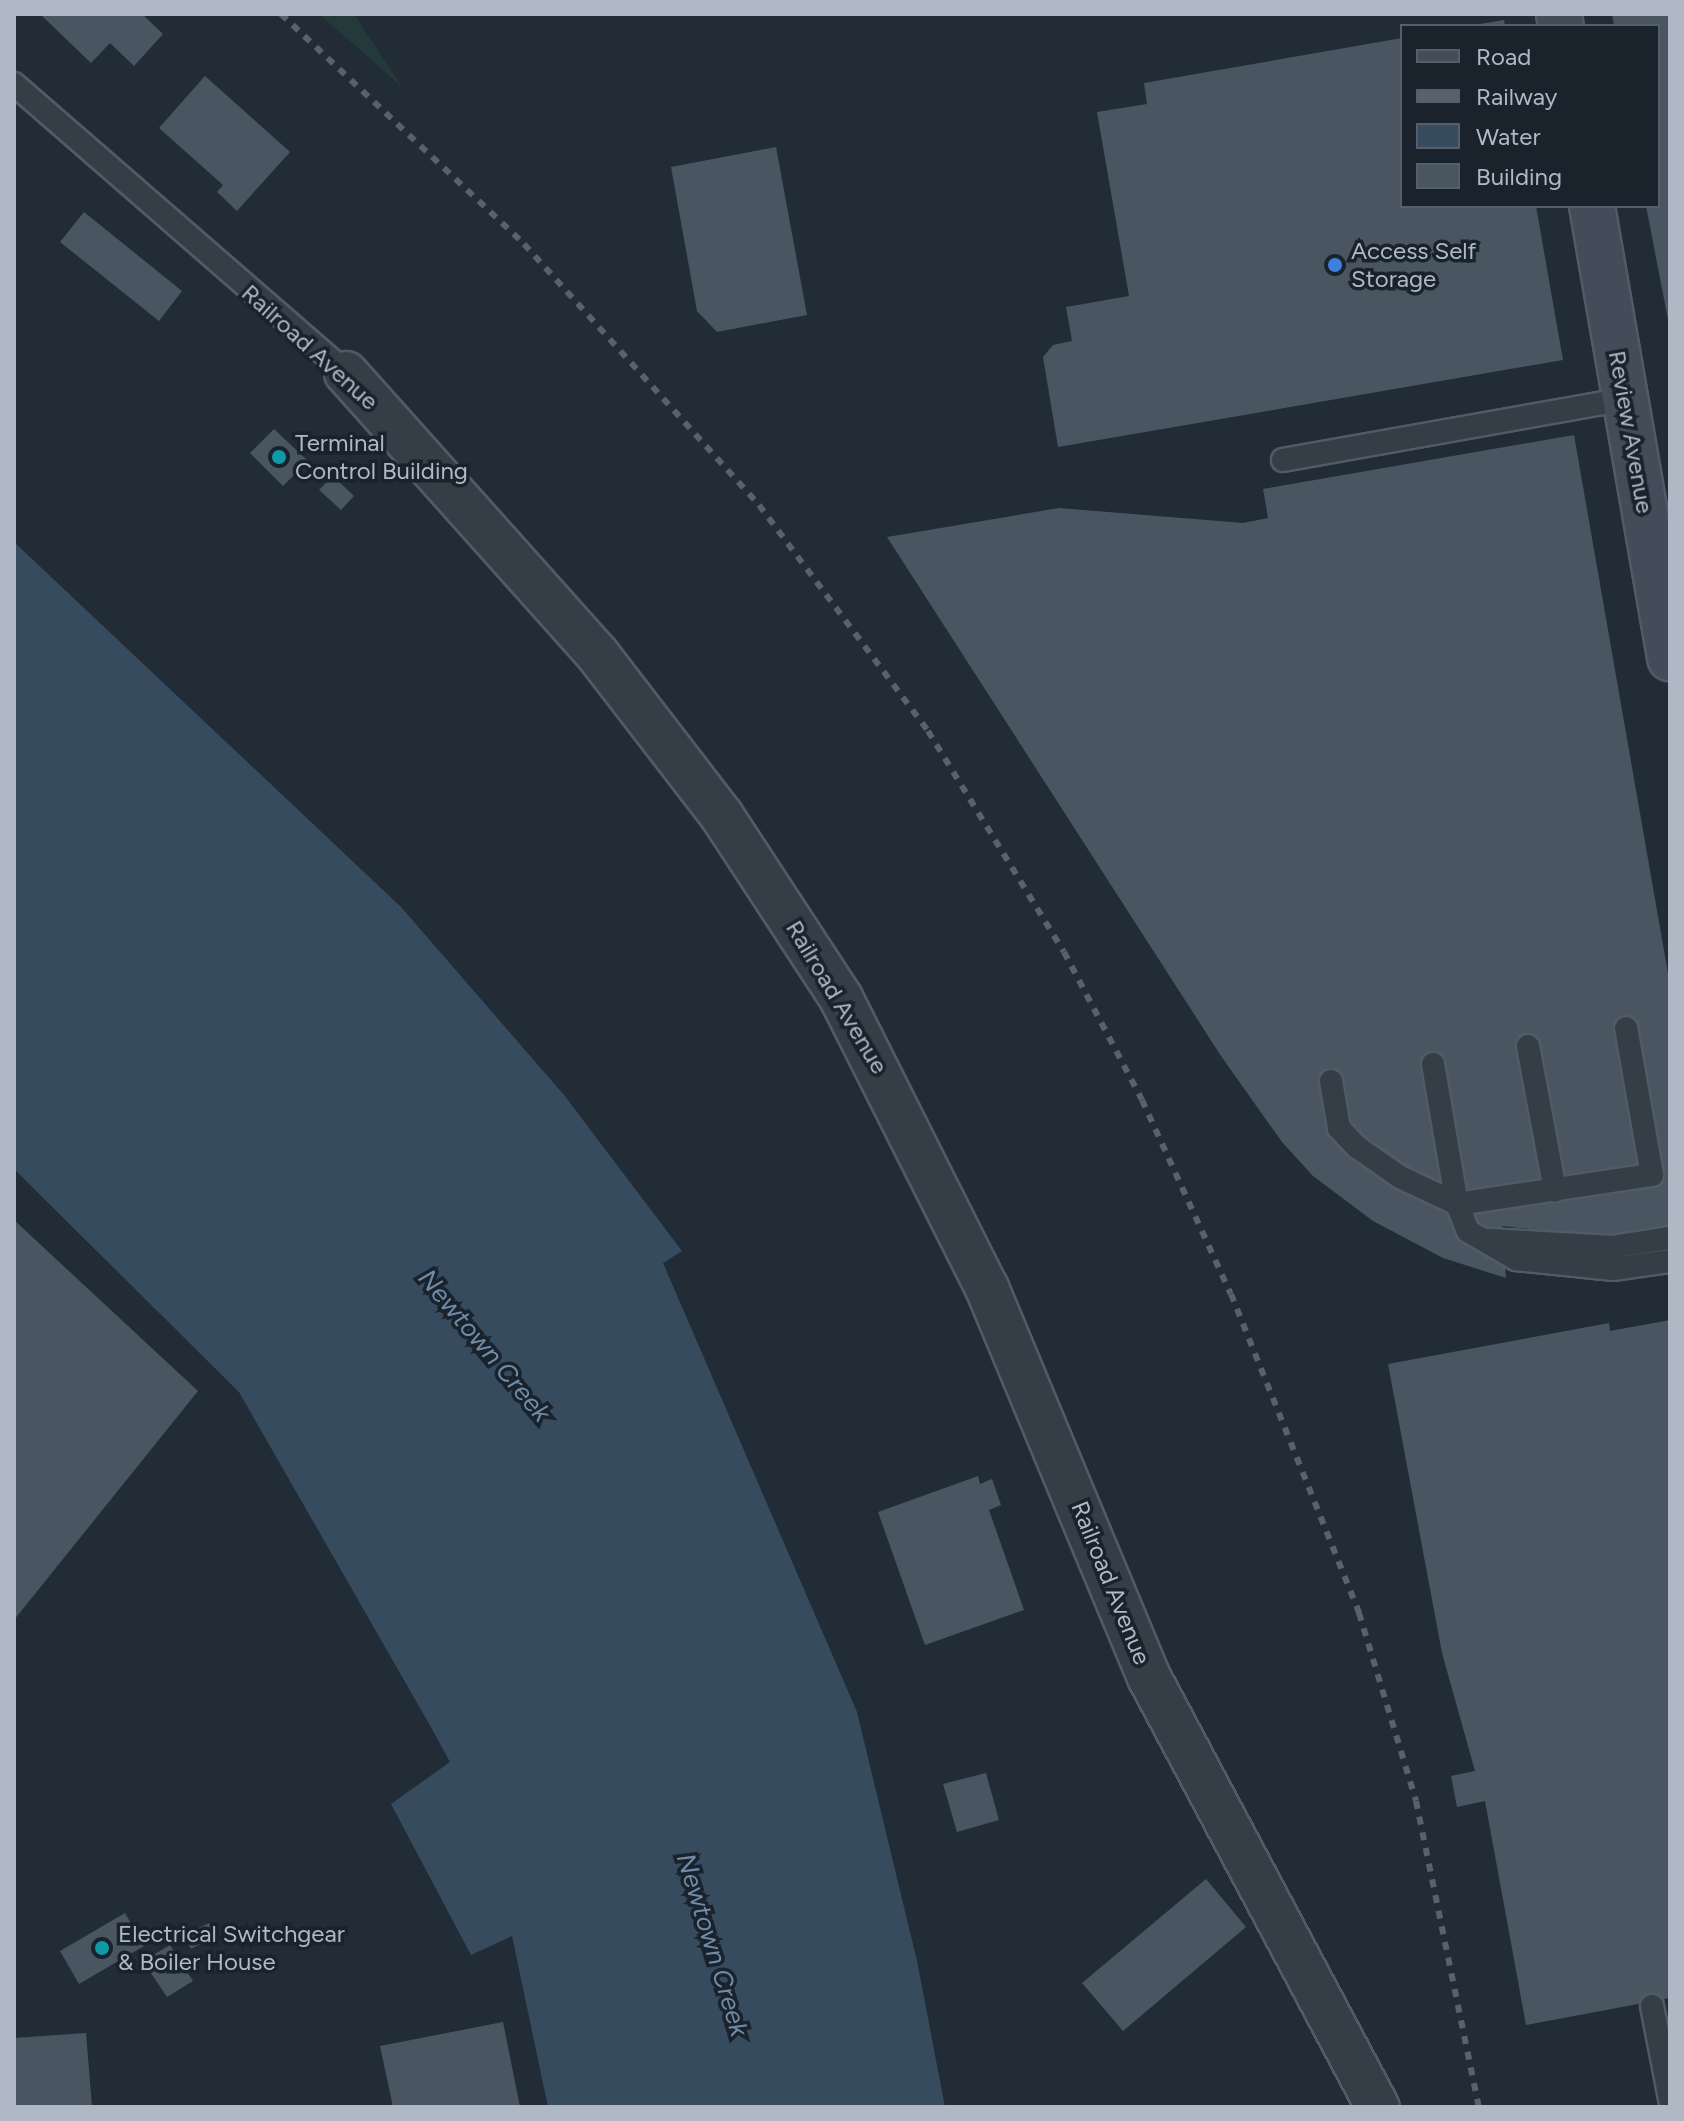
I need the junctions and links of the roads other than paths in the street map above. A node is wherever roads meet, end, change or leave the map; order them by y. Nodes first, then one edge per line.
1 (14, 84) edge
2 (1592, 208) edge
3 (346, 373) joint
4 (1625, 399) junction
5 (1283, 460) dead end
6 (1670, 658) edge
7 (1626, 1028) dead end
8 (1528, 1046) dead end
9 (1433, 1064) dead end
10 (1331, 1081) dead end
11 (1555, 1190) junction
12 (1457, 1204) junction
13 (1670, 1238) edge
14 (1489, 1240) junction
15 (1670, 1261) edge
16 (1652, 2006) dead end
17 (1670, 2099) edge
18 (1378, 2107) edge

1 - 3 lane, Railroad Avenue
2 - 4 main road, Review Avenue
3 - 18 street, Railroad Avenue
4 - 5 lane
4 - 6 main road, Review Avenue
7 - 11 lane
8 - 11 lane
9 - 12 lane
10 - 12 lane
11 - 12 lane
12 - 14 lane
13 - 14 lane
14 - 15 lane
16 - 17 lane

